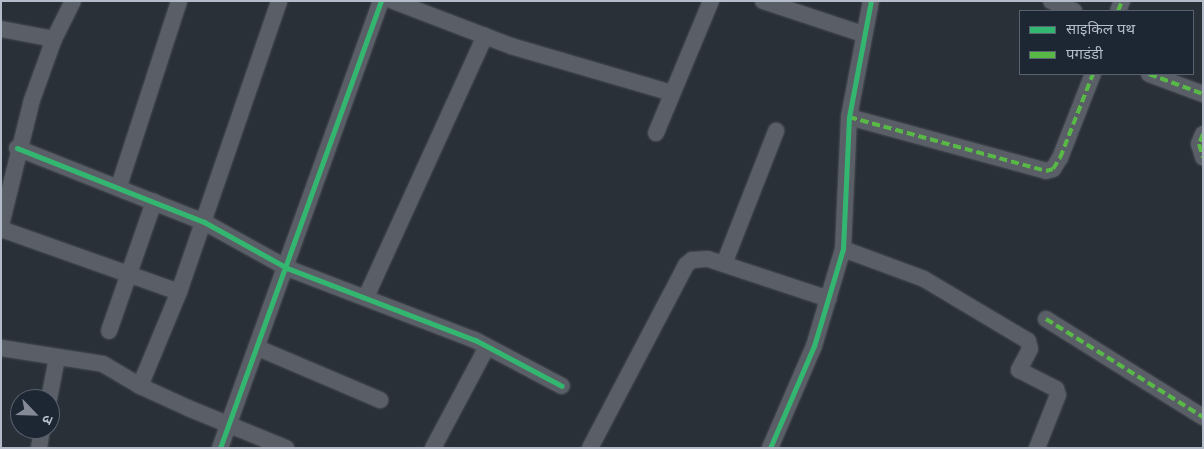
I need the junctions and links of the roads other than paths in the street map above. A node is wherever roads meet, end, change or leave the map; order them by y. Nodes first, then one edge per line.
1 (73, 1) edge
2 (180, 1) edge
3 (280, 1) edge
4 (381, 1) edge
5 (393, 1) edge
6 (711, 1) edge
7 (763, 1) edge
8 (871, 1) edge
9 (1, 29) edge
10 (863, 34) junction
11 (485, 36) junction
12 (54, 39) junction
13 (1093, 75) edge
14 (1153, 75) edge
15 (672, 94) junction
16 (1203, 94) edge
17 (849, 117) junction
18 (776, 132) dead end
19 (656, 133) dead end
20 (1203, 134) edge
21 (18, 148) junction
22 (1203, 157) edge
23 (119, 186) junction
24 (154, 202) junction
25 (204, 222) junction
26 (1, 225) edge
27 (1, 229) edge
28 (842, 249) junction
29 (724, 264) junction
30 (286, 268) junction
31 (129, 276) junction
32 (179, 292) junction
33 (366, 297) junction
34 (829, 299) junction
35 (1046, 319) dead end
36 (109, 331) dead end
37 (486, 347) junction
38 (1, 348) edge
39 (258, 348) junction
40 (57, 358) junction
41 (140, 386) junction
42 (562, 386) dead end
43 (51, 389) edge
44 (380, 400) dead end
45 (1203, 417) edge
46 (229, 423) junction
47 (220, 448) edge
48 (286, 448) edge
49 (433, 448) edge
50 (590, 448) edge
51 (770, 448) edge
52 (1037, 448) edge

1 - 12 street
2 - 23 street
3 - 25 street
4 - 30 street
5 - 11 street
6 - 15 street
7 - 10 street
8 - 10 street
9 - 12 street
10 - 17 street
11 - 15 street
11 - 33 street
12 - 21 street
13 - 17 street
14 - 16 street
15 - 19 street
17 - 28 street
18 - 29 street
20 - 22 street
21 - 23 street
21 - 26 street
23 - 24 street
24 - 25 street
24 - 31 street
25 - 30 street
25 - 32 street
27 - 31 street
28 - 34 street
28 - 52 street
29 - 34 street
29 - 50 street
30 - 33 street
30 - 39 street
31 - 32 street
31 - 36 street
32 - 41 street
33 - 37 street
34 - 51 street
35 - 45 street
37 - 42 street
37 - 49 street
38 - 40 street
39 - 44 street
39 - 46 street
40 - 41 street
40 - 43 street
41 - 46 street
46 - 47 street
46 - 48 street

